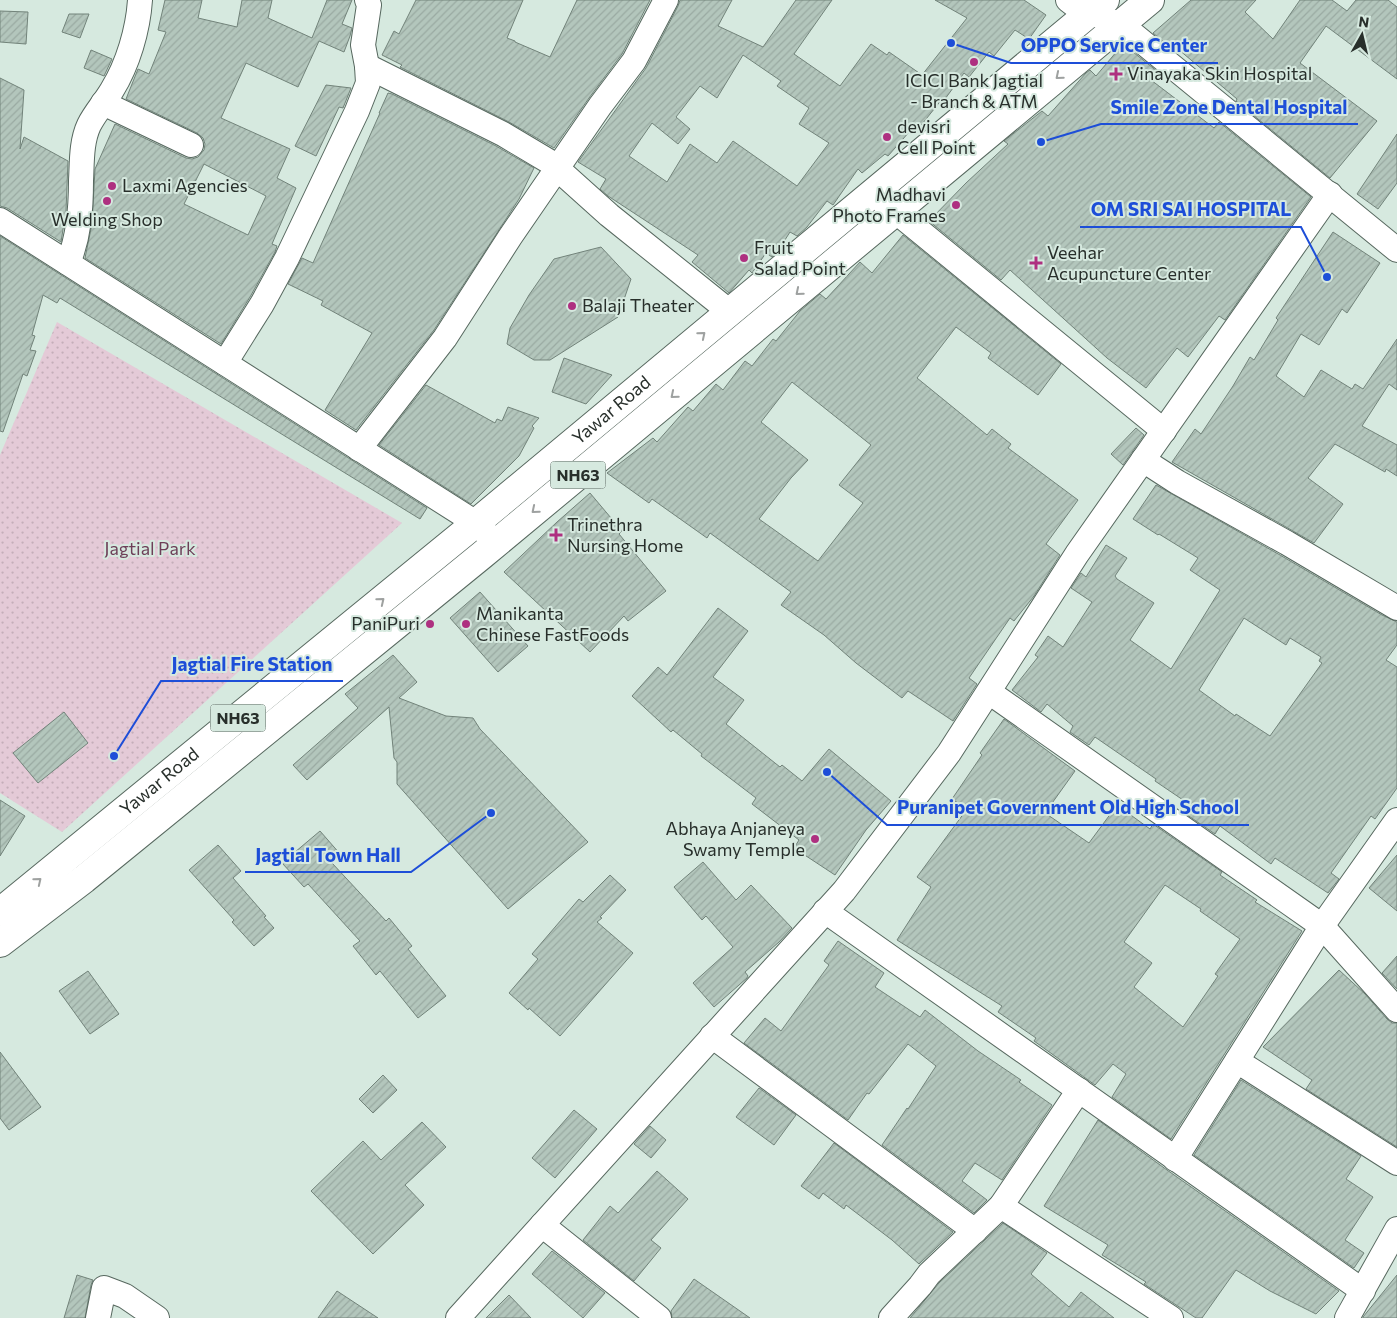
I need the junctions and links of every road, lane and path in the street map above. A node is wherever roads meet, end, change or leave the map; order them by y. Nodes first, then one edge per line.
1 (140, 0) edge
2 (368, 0) edge
3 (666, 0) edge
4 (1150, 0) edge
5 (1088, 4) edge
6 (1120, 25) junction
7 (367, 66) junction
8 (103, 103) junction
9 (191, 145) dead end
10 (557, 169) junction
11 (873, 193) junction
12 (1330, 194) junction
13 (895, 212) junction
14 (0, 220) edge
15 (1397, 250) edge
16 (68, 263) junction
17 (730, 312) junction
18 (225, 363) junction
19 (1164, 431) junction
20 (359, 449) junction
21 (1143, 460) junction
22 (476, 523) junction
23 (496, 543) junction
24 (1397, 608) edge
25 (989, 692) junction
26 (1397, 820) edge
27 (825, 911) junction
28 (0, 912) edge
29 (1322, 926) junction
30 (0, 943) edge
31 (1397, 1010) edge
32 (712, 1036) junction
33 (1236, 1062) junction
34 (1079, 1090) junction
35 (1175, 1159) junction
36 (1397, 1163) edge
37 (1001, 1206) junction
38 (542, 1224) junction
39 (1397, 1229) edge
40 (975, 1231) junction
41 (1362, 1291) junction
42 (98, 1318) edge
43 (157, 1318) edge
44 (458, 1318) edge
45 (659, 1318) edge
46 (891, 1318) edge
47 (1171, 1318) edge
48 (1347, 1318) edge

1 - 8 street
2 - 7 street
3 - 10 street
4 - 6 highway, NH63
5 - 6 street
5 - 11 highway, Yawar Road / NH63
6 - 12 street
6 -> 13 highway, NH63
7 - 10 street
7 - 18 street
8 - 9 street
8 - 16 street
10 - 17 street
10 - 20 street
11 - 13 street
11 - 17 highway, Yawar Road / NH63
12 - 15 street
12 - 19 street
13 - 19 street
13 -> 23 highway, NH63
14 - 16 street
16 - 18 street
22 -> 17 highway, Yawar Road / NH63
18 - 20 street
19 - 21 street
20 - 22 street
21 - 24 street
21 - 25 street
22 - 23 street
28 -> 22 highway, Yawar Road / NH63
23 - 30 highway, NH63
25 - 27 street
25 - 29 street
26 - 29 street
27 - 32 street
27 - 34 street
29 - 31 street
29 - 33 street
32 - 38 street
32 - 40 street
33 - 35 street
33 - 36 street
34 - 35 street
34 - 37 street
35 - 41 street
37 - 40 street
37 - 47 street
38 - 44 street
38 - 45 street
39 - 41 street
40 - 46 street
41 - 48 street
42 - 43 street

